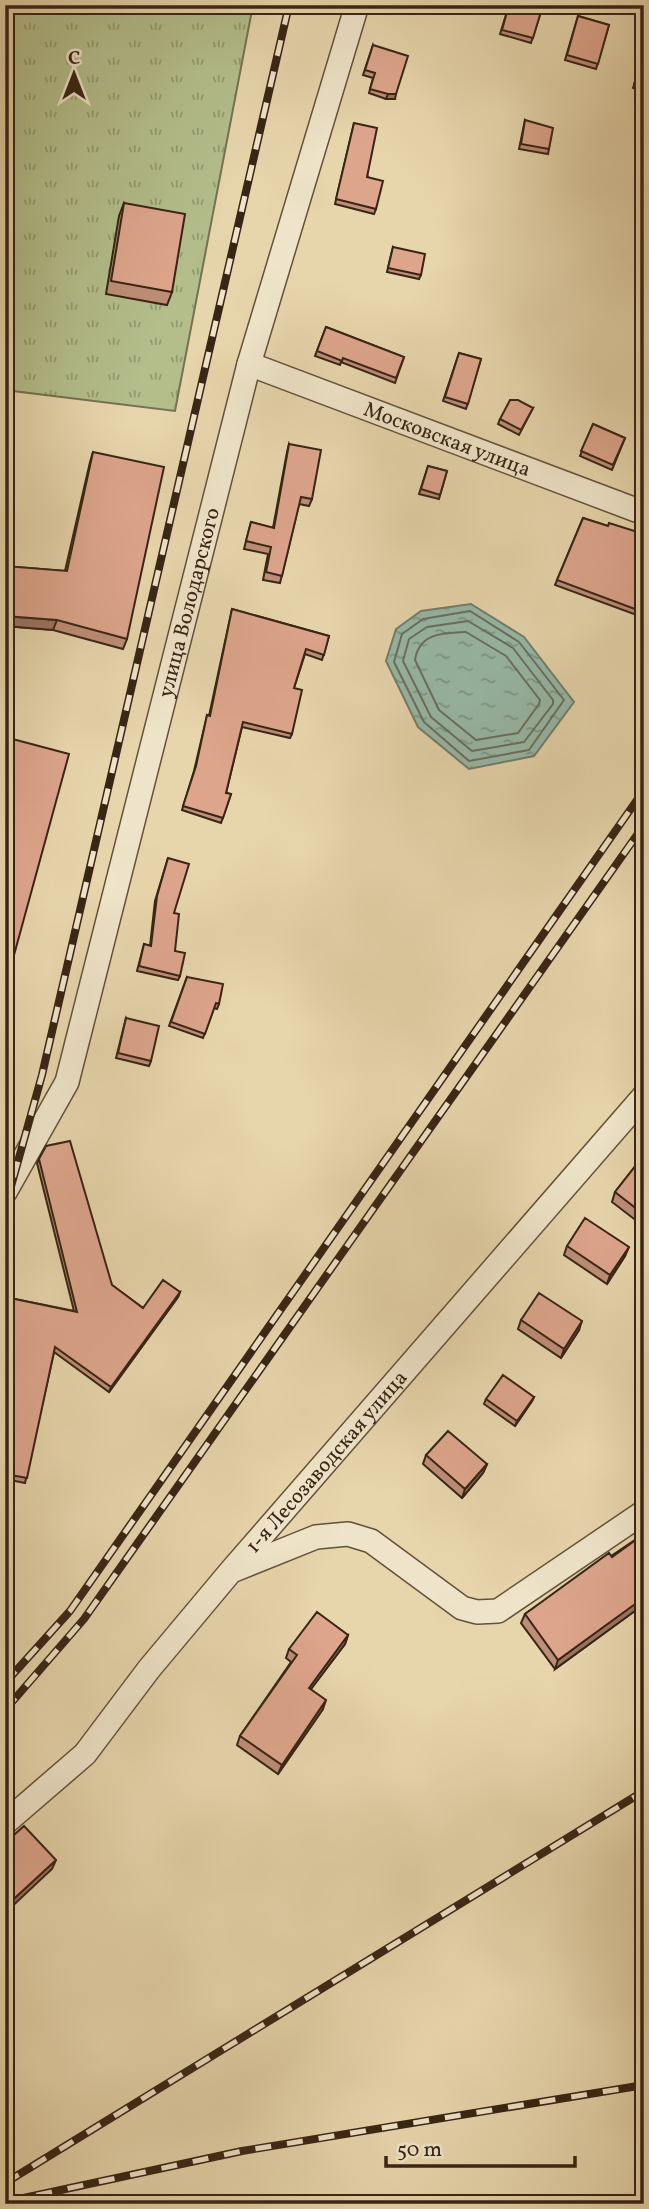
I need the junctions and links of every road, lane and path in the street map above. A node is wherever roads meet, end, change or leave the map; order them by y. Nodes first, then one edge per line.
1 (357, 5) edge
2 (249, 364) junction
3 (644, 513) edge
4 (644, 1096) edge
5 (5, 1192) edge
6 (644, 1512) edge
7 (231, 1571) junction
8 (5, 1823) edge

1 - 2 street, улица Володарского
2 - 3 street, Московская улица
2 - 5 street, улица Володарского
4 - 7 street, 1-я Лесозаводская улица
6 - 7 street
7 - 8 street, 1-я Лесозаводская улица

